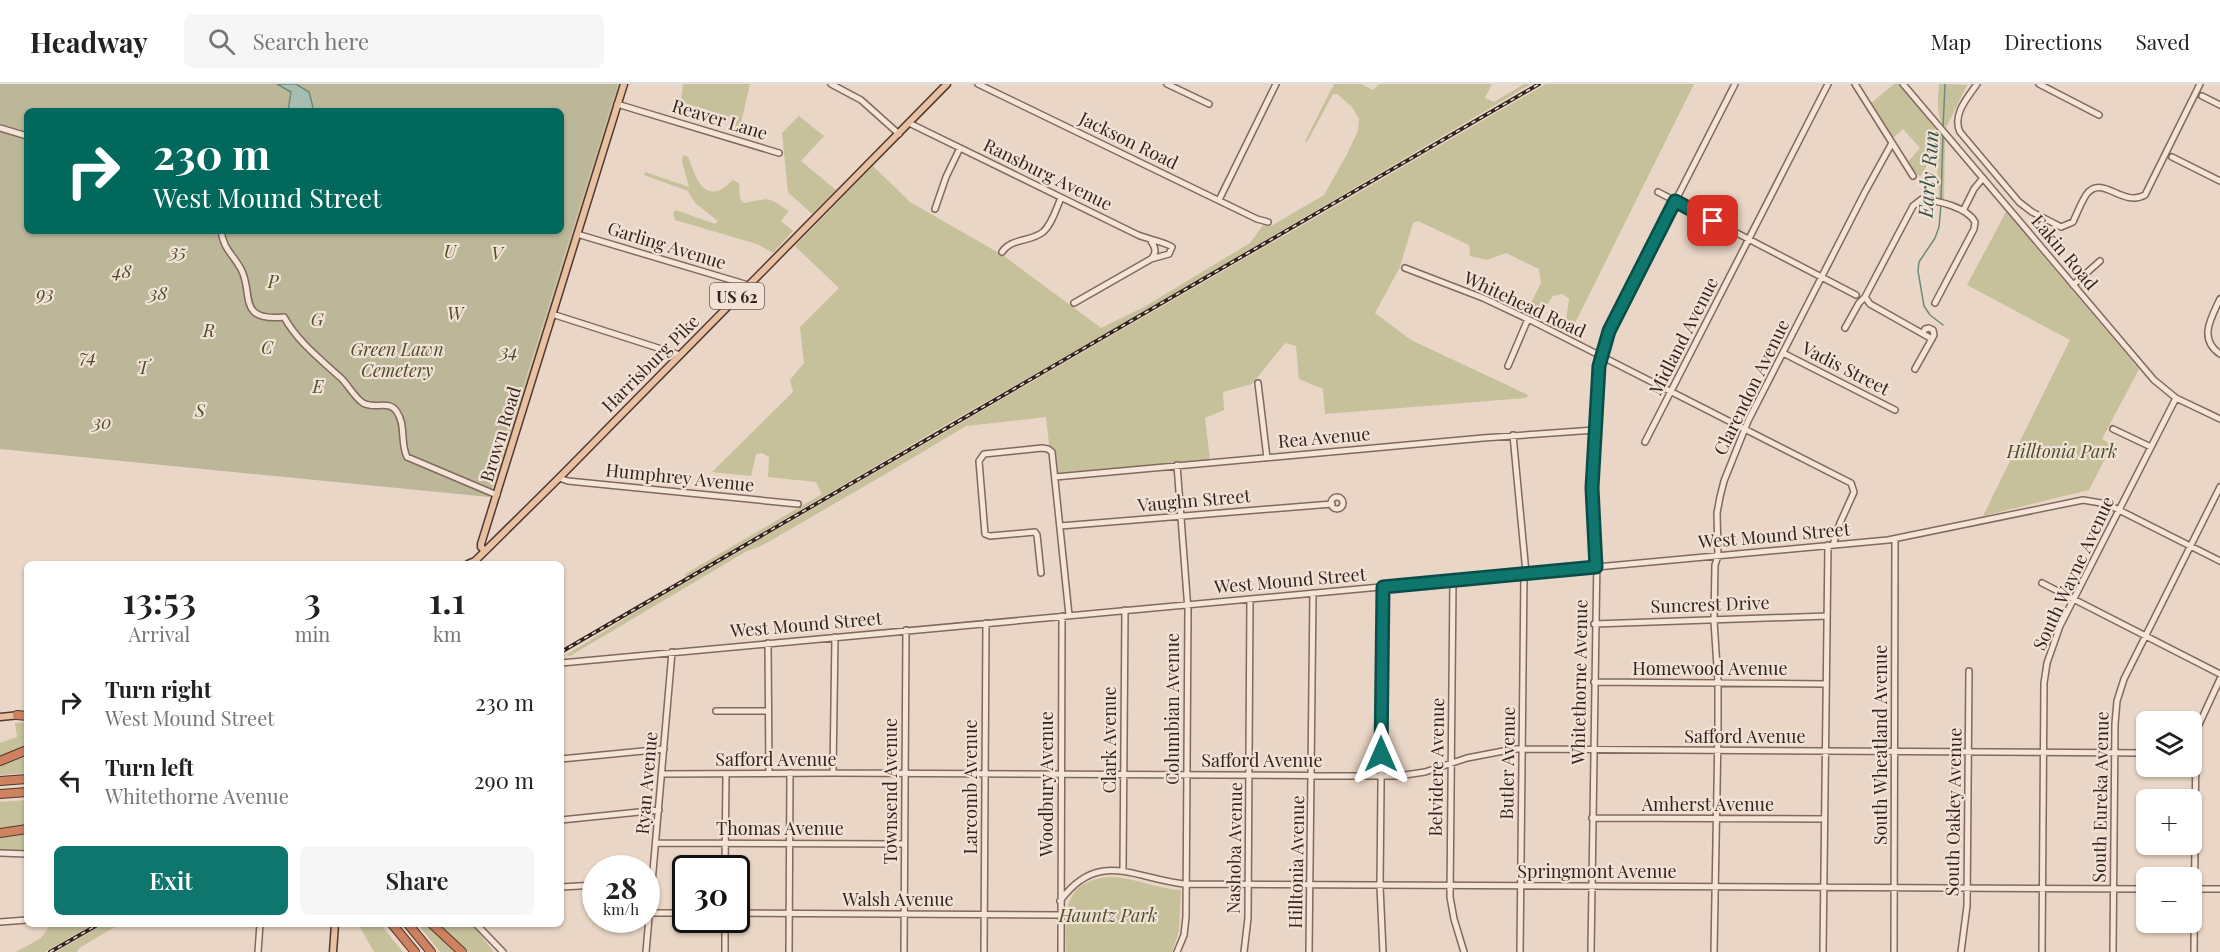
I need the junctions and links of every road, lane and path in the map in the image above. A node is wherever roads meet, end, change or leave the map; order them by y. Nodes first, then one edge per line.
1 (624, 84) edge
2 (831, 84) edge
3 (946, 84) edge
4 (978, 84) edge
5 (1167, 84) edge
6 (1276, 84) edge
7 (1735, 84) edge
8 (1828, 84) edge
9 (1855, 84) edge
10 (1903, 84) edge
11 (1977, 84) edge
12 (2038, 84) edge
13 (2200, 84) edge
14 (2202, 96) dead end
15 (617, 104) junction
16 (1209, 104) dead end
17 (2220, 105) edge
18 (2099, 116) dead end
19 (909, 123) junction
20 (0, 128) edge
21 (899, 134) junction
22 (24, 135) edge
23 (1892, 143) junction
24 (960, 148) junction
25 (779, 153) dead end
26 (2172, 157) dead end
27 (1913, 176) dead end
28 (1983, 178) junction
29 (2220, 182) edge
30 (1658, 192) dead end
31 (1061, 198) junction
32 (1219, 200) junction
33 (1675, 201) junction
34 (935, 209) dead end
35 (1963, 211) junction
36 (1268, 222) dead end
37 (222, 234) edge
38 (577, 234) junction
39 (1749, 239) junction
40 (1151, 241) junction
41 (1002, 252) dead end
42 (1151, 259) junction
43 (2100, 261) dead end
44 (1405, 268) dead end
45 (1822, 276) junction
46 (748, 285) junction
47 (2073, 285) junction
48 (1856, 295) dead end
49 (1865, 297) junction
50 (2220, 299) edge
51 (1074, 303) dead end
52 (1935, 303) dead end
53 (552, 314) junction
54 (1528, 319) junction
55 (1845, 328) dead end
56 (1784, 353) junction
57 (2220, 354) edge
58 (680, 355) junction
59 (1601, 357) junction
60 (1508, 366) dead end
61 (1916, 369) dead end
62 (1258, 383) dead end
63 (1671, 392) junction
64 (2176, 398) junction
65 (1895, 410) dead end
66 (2220, 419) edge
67 (1744, 429) junction
68 (2113, 429) dead end
69 (1595, 430) junction
70 (1513, 435) junction
71 (1645, 442) dead end
72 (2151, 447) junction
73 (1267, 458) junction
74 (1177, 465) junction
75 (1055, 477) junction
76 (559, 478) junction
77 (2220, 486) edge
78 (496, 495) junction
79 (798, 504) dead end
80 (1332, 504) dead end
81 (2119, 510) junction
82 (1180, 517) junction
83 (1059, 526) junction
84 (1895, 539) junction
85 (1831, 545) junction
86 (2190, 546) junction
87 (485, 551) junction
88 (1718, 556) junction
89 (476, 561) edge
90 (2220, 561) edge
91 (1596, 567) junction
92 (1041, 573) dead end
93 (1525, 574) junction
94 (1453, 580) junction
95 (2042, 583) dead end
96 (1383, 587) junction
97 (1313, 593) junction
98 (1250, 599) junction
99 (2074, 600) junction
100 (1187, 605) junction
101 (1125, 610) junction
102 (1065, 615) junction
103 (1827, 616) junction
104 (1714, 619) junction
105 (986, 623) junction
106 (1594, 624) junction
107 (906, 630) junction
108 (2145, 635) junction
109 (834, 637) junction
110 (768, 643) junction
111 (672, 652) junction
112 (564, 663) edge
113 (1970, 671) dead end
114 (2220, 674) edge
115 (2220, 679) edge
116 (1594, 682) junction
117 (1718, 682) junction
118 (1826, 684) junction
119 (716, 711) dead end
120 (768, 711) junction
121 (17, 715) joint
122 (24, 715) edge
123 (0, 717) edge
124 (2202, 717) edge
125 (664, 749) junction
126 (1522, 750) junction
127 (1593, 750) junction
128 (24, 751) edge
129 (1717, 751) junction
130 (1826, 751) junction
131 (1895, 752) junction
132 (1969, 753) junction
133 (2043, 753) junction
134 (2115, 753) junction
135 (2136, 753) edge
136 (564, 759) edge
137 (0, 761) edge
138 (1452, 763) junction
139 (769, 773) junction
140 (790, 773) junction
141 (833, 773) junction
142 (662, 774) junction
143 (726, 774) junction
144 (905, 774) junction
145 (985, 774) junction
146 (1061, 774) junction
147 (1124, 775) junction
148 (1187, 775) junction
149 (1250, 775) junction
150 (1312, 776) junction
151 (1381, 776) junction
152 (2193, 777) edge
153 (24, 779) edge
154 (0, 781) edge
155 (24, 792) edge
156 (0, 794) edge
157 (659, 810) junction
158 (1592, 818) junction
159 (1715, 819) junction
160 (1824, 819) junction
161 (564, 820) edge
162 (24, 830) edge
163 (0, 833) edge
164 (656, 843) junction
165 (725, 843) junction
166 (790, 843) junction
167 (904, 844) junction
168 (0, 853) edge
169 (24, 854) edge
170 (654, 855) edge
171 (725, 855) edge
172 (2193, 867) edge
173 (1123, 870) junction
174 (1311, 883) junction
175 (1186, 884) junction
176 (1249, 884) junction
177 (1380, 884) junction
178 (1450, 885) junction
179 (1521, 885) junction
180 (582, 886) edge
181 (1592, 886) junction
182 (564, 887) edge
183 (1714, 887) junction
184 (1824, 887) junction
185 (1894, 888) junction
186 (1968, 888) junction
187 (2043, 889) junction
188 (2114, 889) junction
189 (2136, 889) edge
190 (2202, 889) edge
191 (2220, 890) edge
192 (1060, 901) junction
193 (750, 913) edge
194 (789, 913) junction
195 (904, 914) junction
196 (984, 914) junction
197 (1060, 915) junction
198 (24, 920) edge
199 (0, 922) edge
200 (260, 927) edge
201 (335, 927) edge
202 (394, 927) edge
203 (410, 927) edge
204 (435, 927) edge
205 (479, 927) edge
206 (648, 933) edge
207 (725, 933) edge
208 (2194, 933) edge
209 (258, 952) edge
210 (333, 952) edge
211 (415, 952) edge
212 (431, 952) edge
213 (462, 952) edge
214 (503, 952) edge
215 (646, 952) edge
216 (724, 952) edge
217 (789, 952) edge
218 (904, 952) edge
219 (984, 952) edge
220 (1061, 952) edge
221 (1177, 952) edge
222 (1244, 952) edge
223 (1309, 952) edge
224 (1383, 952) edge
225 (1464, 952) edge
226 (1520, 952) edge
227 (1591, 952) edge
228 (1714, 952) edge
229 (1823, 952) edge
230 (1894, 952) edge
231 (1961, 952) edge
232 (2042, 952) edge
233 (2113, 952) edge
234 (2194, 952) edge

1 - 15 main road, Brown Road
2 - 21 street
3 - 19 main road, Harrisburg Pike / US 62
4 - 32 street, Jackson Road
5 - 16 street
6 - 32 street
7 - 33 street, Whitethorne Avenue
8 - 39 street, Midland Avenue
9 - 23 street
10 - 28 street, Eakin Road
11 - 13 street
12 - 18 street
14 - 17 street
15 - 25 street, Reaver Lane
15 - 38 main road, Brown Road
19 - 21 main road, Harrisburg Pike / US 62
19 - 24 street, Ransburg Avenue
20 - 22 street
21 - 46 main road, Harrisburg Pike / US 62
23 - 27 street
23 - 45 street, Clarendon Avenue
24 - 31 street, Ransburg Avenue
24 - 34 street
26 - 29 street
28 - 35 street
28 - 47 street, Eakin Road
30 - 33 street
31 - 40 street, Ransburg Avenue
31 - 41 street
32 - 36 street, Jackson Road
33 - 39 street
33 - 59 street, Whitethorne Avenue
35 - 49 street
35 - 52 street
37 - 78 street
38 - 46 street, Garling Avenue
38 - 53 main road, Brown Road
39 - 45 street
39 - 63 street, Midland Avenue
40 - 42 street
40 - 42 street, Ransburg Avenue
42 - 51 street
43 - 47 street
44 - 54 street, Whitehead Road
45 - 48 street
45 - 56 street, Clarendon Avenue
46 - 58 main road, Harrisburg Pike / US 62
47 - 64 street, Eakin Road
49 - 55 street
49 - 61 street
50 - 57 street
53 - 58 street
53 - 78 main road, Brown Road
54 - 59 street, Whitehead Road
54 - 60 street
56 - 65 street, Vadis Street
56 - 67 street, Clarendon Avenue
58 - 76 main road, Harrisburg Pike / US 62
59 - 63 street, Whitehead Road
59 - 69 street, Whitethorne Avenue
62 - 73 street
63 - 67 street, Whitehead Road
63 - 71 street, Midland Avenue
64 - 66 street, Eakin Road
64 - 72 street, South Wayne Avenue
67 - 85 street, Whitehead Road
67 - 88 street, Clarendon Avenue
68 - 72 street
69 - 70 street, Rea Avenue
69 - 91 street, Whitethorne Avenue
70 - 73 street, Rea Avenue
70 - 93 street, Butler Avenue
72 - 81 street, South Wayne Avenue
73 - 74 street, Rea Avenue
74 - 75 street, Rea Avenue
74 - 82 street, Columbian Avenue
75 - 83 street, Woodbury Avenue
75 - 92 street, Woodbury Avenue
76 - 79 street, Humphrey Avenue
76 - 87 main road, Harrisburg Pike / US 62
77 - 86 street, South Eureka Avenue
78 - 87 main road, Brown Road
80 - 82 street, Vaughn Street
81 - 84 street, West Mound Street
81 - 86 street, West Mound Street
81 - 99 street, South Wayne Avenue
82 - 83 street, Vaughn Street
82 - 100 street, Columbian Avenue
83 - 102 street, Woodbury Avenue
84 - 85 street, West Mound Street
84 - 131 street, South Wheatland Avenue
85 - 88 street, West Mound Street
85 - 103 street
86 - 90 street, West Mound Street
86 - 108 street, South Eureka Avenue
87 - 89 main road, Harrisburg Pike / US 62
88 - 91 street, West Mound Street
88 - 104 street, Clarendon Avenue
91 - 93 street, West Mound Street
91 - 106 street, Whitethorne Avenue
93 - 94 street, West Mound Street
93 - 126 street, Butler Avenue
94 - 96 street, West Mound Street
94 - 138 street, Belvidere Avenue
95 - 99 street
96 - 97 street, West Mound Street
96 - 151 street
97 - 98 street, West Mound Street
97 - 150 street, Hilltonia Avenue
98 - 100 street, West Mound Street
98 - 149 street, Nashoba Avenue
99 - 108 street
99 - 133 street, South Wayne Avenue
100 - 101 street, West Mound Street
100 - 148 street, Columbian Avenue
101 - 102 street, West Mound Street
101 - 147 street, Clark Avenue
102 - 105 street, West Mound Street
102 - 146 street, Woodbury Avenue
103 - 104 street, Suncrest Drive
103 - 118 street
104 - 106 street, Suncrest Drive
104 - 117 street, Clarendon Avenue
105 - 107 street, West Mound Street
105 - 145 street, Larcomb Avenue
106 - 116 street, Whitethorne Avenue
107 - 109 street, West Mound Street
107 - 144 street, Townsend Avenue
108 - 114 street
108 - 134 street, South Eureka Avenue
109 - 110 street, West Mound Street
109 - 141 street
110 - 111 street, West Mound Street
110 - 120 street
111 - 112 street, West Mound Street
111 - 125 street, Ryan Avenue
113 - 132 street, South Oakley Avenue
115 - 124 street
116 - 117 street, Homewood Avenue
116 - 127 street, Whitethorne Avenue
117 - 118 street, Homewood Avenue
117 - 129 street, Clarendon Avenue
118 - 130 street
119 - 120 street
120 - 139 street
121 - 122 highway
121 - 123 main road
125 - 136 street
125 - 142 street, Ryan Avenue
126 - 127 street, Safford Avenue
126 - 138 street, Safford Avenue
126 - 179 street, Butler Avenue
127 - 129 street, Safford Avenue
127 - 158 street, Whitethorne Avenue
128 - 137 highway
129 - 130 street, Safford Avenue
129 - 159 street, Clarendon Avenue
130 - 131 street, Safford Avenue
130 - 160 street
131 - 132 street, Safford Avenue
131 - 185 street, South Wheatland Avenue
132 - 133 street, Safford Avenue
132 - 186 street, South Oakley Avenue
133 - 134 street, Safford Avenue
133 - 187 street, South Wayne Avenue
134 - 135 street, Safford Avenue
134 - 188 street, South Eureka Avenue
138 - 151 street, Safford Avenue
138 - 178 street, Belvidere Avenue
139 - 140 street, Safford Avenue
139 - 143 street, Safford Avenue
140 - 141 street, Safford Avenue
140 - 166 street
141 - 144 street, Safford Avenue
142 - 143 street, Safford Avenue
142 - 157 street, Ryan Avenue
143 - 165 street
144 - 145 street, Safford Avenue
144 - 167 street, Townsend Avenue
145 - 146 street, Safford Avenue
145 - 196 street, Larcomb Avenue
146 - 147 street, Safford Avenue
146 - 192 street, Woodbury Avenue
147 - 148 street, Safford Avenue
147 - 173 street, Clark Avenue
148 - 149 street, Safford Avenue
148 - 175 street, Columbian Avenue
149 - 150 street, Safford Avenue
149 - 176 street, Nashoba Avenue
150 - 151 street, Safford Avenue
150 - 174 street, Hilltonia Avenue
151 - 177 street
152 - 172 street
153 - 154 highway
155 - 156 highway
157 - 161 street
157 - 164 street, Ryan Avenue
158 - 159 street, Amherst Avenue
158 - 181 street, Whitethorne Avenue
159 - 160 street, Amherst Avenue
159 - 183 street, Clarendon Avenue
160 - 184 street
162 - 163 highway
164 - 165 street, Thomas Avenue
164 - 170 street, Ryan Avenue
165 - 166 street, Thomas Avenue
165 - 171 street
166 - 167 street, Thomas Avenue
166 - 194 street
167 - 195 street, Townsend Avenue
168 - 169 street
173 - 175 street, Springmont Avenue
173 - 192 street, Springmont Avenue
174 - 176 street, Springmont Avenue
174 - 177 street, Springmont Avenue
174 - 223 street, Hilltonia Avenue
175 - 176 street, Springmont Avenue
175 - 221 street, Columbian Avenue
176 - 222 street, Nashoba Avenue
177 - 178 street, Springmont Avenue
177 - 224 street
178 - 179 street, Springmont Avenue
178 - 225 street, Belvidere Avenue
179 - 181 street, Springmont Avenue
179 - 226 street, Butler Avenue
180 - 182 street
181 - 183 street, Springmont Avenue
181 - 227 street, Whitethorne Avenue
183 - 184 street, Springmont Avenue
183 - 228 street, Clarendon Avenue
184 - 185 street, Springmont Avenue
184 - 229 street
185 - 186 street, Springmont Avenue
185 - 230 street, South Wheatland Avenue
186 - 187 street, Springmont Avenue
186 - 231 street, South Oakley Avenue
187 - 188 street, Springmont Avenue
187 - 232 street, South Wayne Avenue
188 - 189 street, Springmont Avenue
188 - 233 street, South Eureka Avenue
190 - 191 street
192 - 197 street, Woodbury Avenue
193 - 194 street, Walsh Avenue
194 - 195 street, Walsh Avenue
194 - 217 street
195 - 196 street, Walsh Avenue
195 - 218 street, Townsend Avenue
196 - 197 street, Walsh Avenue
196 - 219 street, Larcomb Avenue
197 - 220 street, Woodbury Avenue
198 - 199 street
200 - 209 street
201 - 210 main road
202 - 211 highway
203 - 212 highway
204 - 213 highway
205 - 214 street
206 - 215 street, Ryan Avenue
207 - 216 street
208 - 234 street

